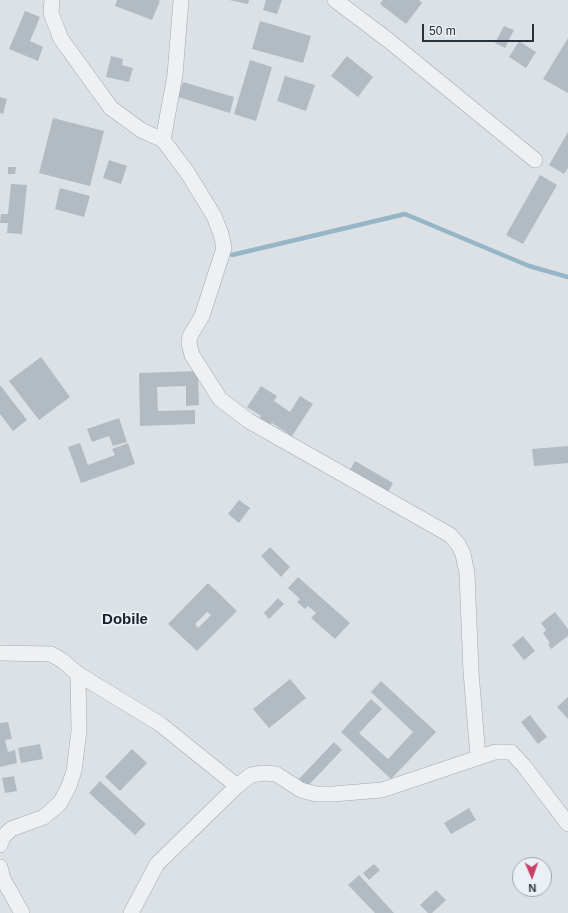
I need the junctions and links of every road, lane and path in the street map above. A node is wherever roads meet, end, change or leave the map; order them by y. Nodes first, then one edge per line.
1 (52, 0) edge
2 (181, 0) edge
3 (335, 0) edge
4 (163, 140) junction
5 (535, 160) dead end
6 (0, 653) edge
7 (78, 674) junction
8 (478, 757) junction
9 (237, 786) junction
10 (568, 824) edge
11 (0, 846) edge
12 (0, 867) edge
13 (22, 913) edge
14 (131, 913) edge

1 - 4 street
2 - 4 street
3 - 5 street
4 - 8 street
6 - 7 street
7 - 9 street
7 - 11 street
8 - 9 street
8 - 10 street
9 - 14 street
12 - 13 street

